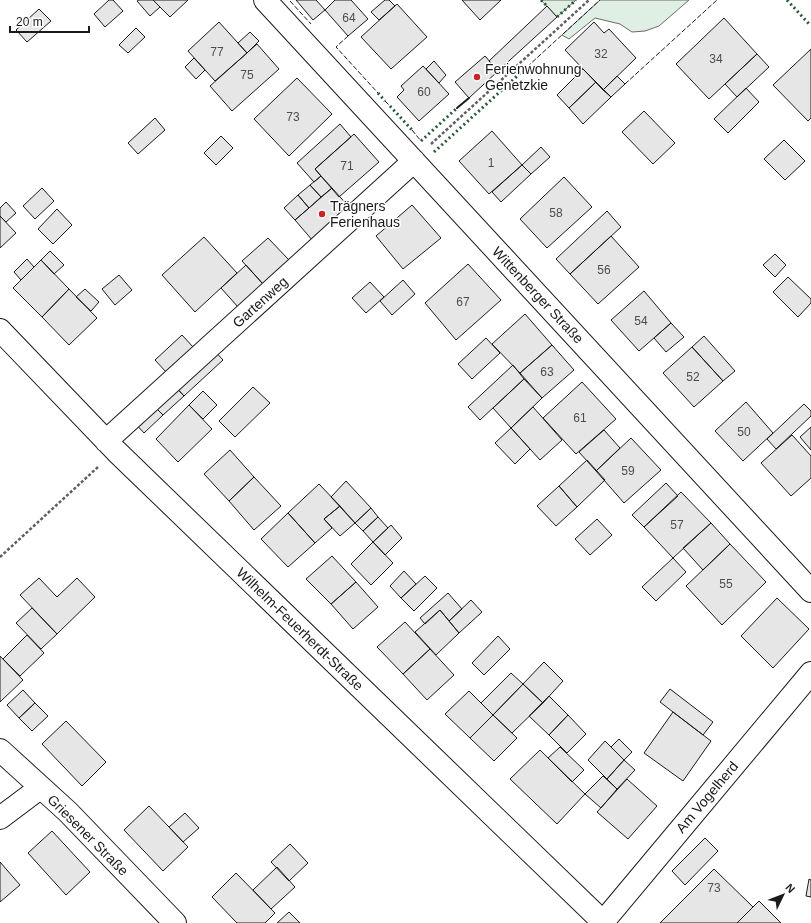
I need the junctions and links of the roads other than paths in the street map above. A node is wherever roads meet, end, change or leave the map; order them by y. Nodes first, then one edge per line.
1 (265, 0) edge
2 (420, 156) junction
3 (0, 330) edge
4 (111, 446) junction
5 (811, 591) edge
6 (811, 673) edge
7 (0, 750) edge
8 (40, 788) junction
9 (0, 818) edge
10 (175, 923) edge
11 (604, 923) edge

1 - 2 street, Wittenberger Straße
2 - 4 street, Gartenweg
2 - 5 street, Wittenberger Straße
3 - 4 street, Wilhelm-Feuerherdt-Straße
4 - 11 street, Wilhelm-Feuerherdt-Straße
6 - 11 street, Am Vogelherd
7 - 8 street, Griesener Straße
8 - 9 street
8 - 10 street, Griesener Straße

